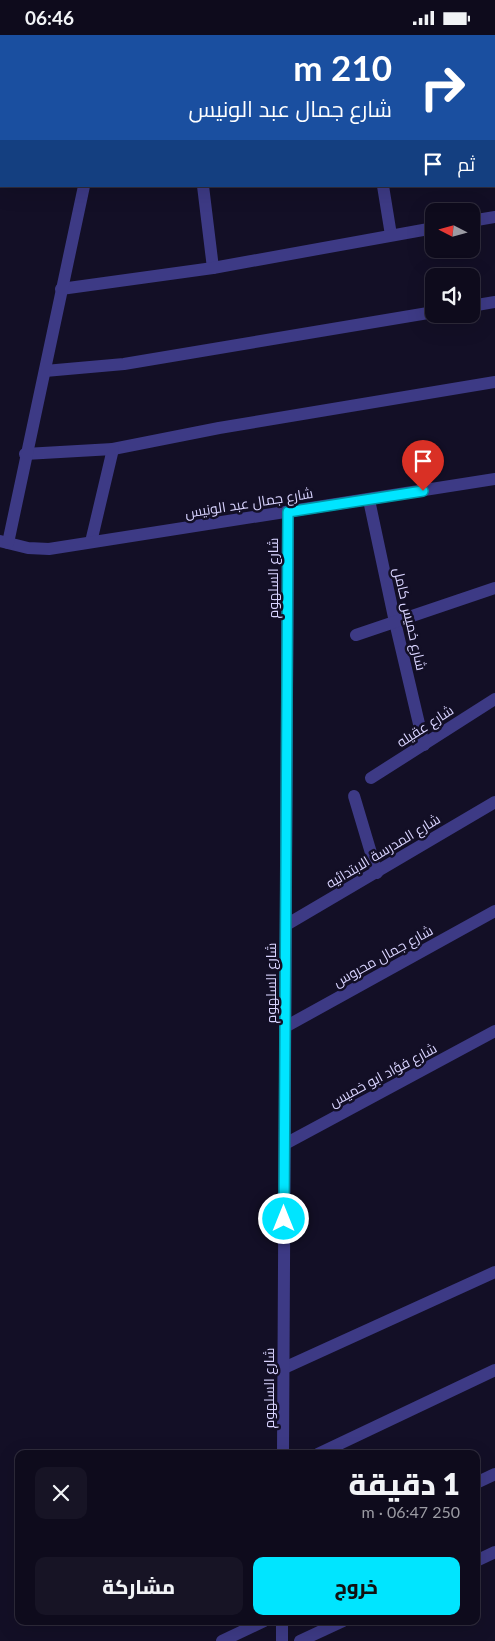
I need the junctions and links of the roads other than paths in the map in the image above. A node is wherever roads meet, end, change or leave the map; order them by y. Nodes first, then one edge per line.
1 (84, 187) edge
2 (203, 187) edge
3 (383, 187) edge
4 (495, 217) edge
5 (480, 220) edge
6 (425, 229) edge
7 (391, 235) junction
8 (213, 268) junction
9 (61, 289) junction
10 (495, 302) edge
11 (480, 304) edge
12 (425, 313) edge
13 (45, 371) junction
14 (495, 382) edge
15 (113, 449) junction
16 (25, 454) junction
17 (495, 479) edge
18 (369, 499) junction
19 (288, 512) junction
20 (4, 542) edge
21 (91, 542) junction
22 (495, 588) edge
23 (394, 622) junction
24 (356, 635) dead end
25 (495, 699) edge
26 (424, 745) junction
27 (371, 778) dead end
28 (354, 796) dead end
29 (495, 802) edge
30 (377, 873) junction
31 (495, 911) edge
32 (286, 925) junction
33 (285, 1027) junction
34 (495, 1031) edge
35 (284, 1145) junction
36 (495, 1272) edge
37 (284, 1368) junction
38 (495, 1370) edge
39 (283, 1450) edge
40 (326, 1450) edge
41 (495, 1474) edge
42 (480, 1481) edge
43 (495, 1553) edge
44 (480, 1559) edge
45 (256, 1625) edge
46 (282, 1625) edge
47 (334, 1625) edge
48 (222, 1641) edge
49 (282, 1641) edge
50 (300, 1641) edge

1 - 9 street
2 - 8 street
3 - 7 street
4 - 5 street
6 - 7 street
7 - 8 street
8 - 9 street
9 - 13 street
10 - 11 street
12 - 13 street
13 - 16 street
14 - 15 street
15 - 16 street
15 - 21 street
16 - 20 street
17 - 18 street, شارع جمال عبد الونيس
18 - 19 street, شارع جمال عبد الونيس
18 - 23 street, شارع خميس كامل
19 - 21 street, شارع جمال عبد الونيس
19 - 32 street, شارع السلهوم
20 - 21 street, شارع جمال عبد الونيس
22 - 23 street
23 - 24 street
23 - 26 street, شارع خميس كامل
25 - 26 street, شارع عقيله
26 - 27 street, شارع عقيله
28 - 30 street
29 - 30 street, شارع المدرسة الابتدائيه
30 - 32 street, شارع المدرسة الابتدائيه
31 - 33 street, شارع جمال محروس
32 - 33 street, شارع السلهوم
33 - 35 street, شارع السلهوم
34 - 35 street, شارع فؤاد ابو خميس
35 - 37 street, شارع السلهوم
36 - 37 street
37 - 39 street, شارع السلهوم
38 - 40 street
41 - 42 street
43 - 44 street
45 - 48 street
46 - 49 street
47 - 50 street

